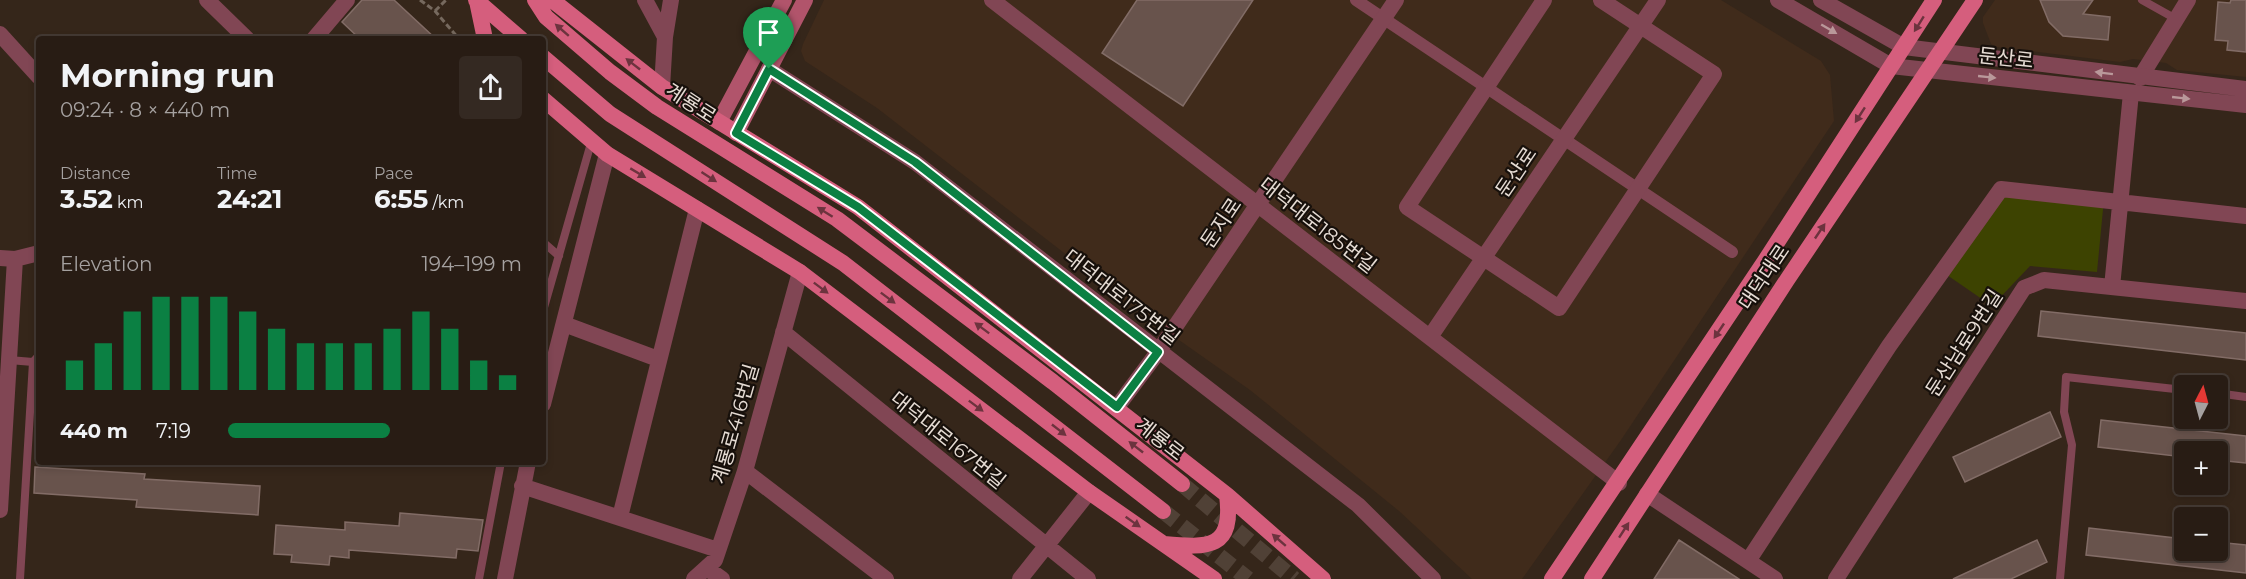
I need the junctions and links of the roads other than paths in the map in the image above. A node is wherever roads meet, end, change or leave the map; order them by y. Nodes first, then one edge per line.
1 (207, 0) edge
2 (347, 0) edge
3 (535, 0) edge
4 (552, 0) edge
5 (645, 0) edge
6 (671, 0) edge
7 (784, 0) edge
8 (805, 0) edge
9 (1356, 0) edge
10 (1396, 0) edge
11 (1544, 0) edge
12 (1601, 0) edge
13 (1658, 0) edge
14 (1778, 0) edge
15 (1821, 0) edge
16 (1934, 0) edge
17 (1975, 0) edge
18 (2142, 0) edge
19 (2188, 0) edge
20 (476, 1) edge
21 (994, 1) edge
22 (1384, 18) junction
23 (2176, 19) junction
24 (1640, 27) junction
25 (0, 34) edge
26 (244, 36) edge
27 (317, 36) edge
28 (484, 36) edge
29 (517, 36) edge
30 (665, 37) junction
31 (1904, 47) junction
32 (1939, 53) junction
33 (546, 60) edge
34 (1891, 66) junction
35 (769, 69) junction
36 (1929, 71) junction
37 (36, 74) edge
38 (2140, 78) junction
39 (663, 87) junction
40 (1486, 87) junction
41 (2246, 89) edge
42 (2131, 93) junction
43 (546, 102) edge
44 (2246, 105) edge
45 (719, 122) junction
46 (736, 133) junction
47 (1563, 139) junction
48 (591, 143) junction
49 (607, 154) junction
50 (1638, 189) junction
51 (2121, 202) junction
52 (1258, 205) junction
53 (697, 209) junction
54 (2246, 216) edge
55 (546, 245) edge
56 (1732, 252) dead end
57 (36, 254) edge
58 (559, 256) junction
59 (1483, 258) junction
60 (8, 259) edge
61 (800, 272) junction
62 (2112, 287) junction
63 (546, 301) edge
64 (2246, 301) edge
65 (564, 324) junction
66 (783, 332) junction
67 (1430, 337) junction
68 (1158, 352) junction
69 (36, 358) edge
70 (658, 359) junction
71 (9, 360) junction
72 (2174, 389) edge
73 (546, 393) edge
74 (2228, 394) edge
75 (2246, 396) edge
76 (1117, 407) junction
77 (500, 465) edge
78 (527, 465) edge
79 (745, 471) junction
80 (1619, 483) junction
81 (1182, 484) tunnel mouth
82 (522, 486) junction
83 (1089, 492) junction
84 (1647, 494) junction
85 (1227, 495) junction
86 (0, 510) edge
87 (1163, 511) tunnel mouth
88 (620, 517) junction
89 (1163, 544) junction
90 (1044, 545) junction
91 (718, 550) junction
92 (1748, 561) junction
93 (715, 574) edge
94 (20, 579) edge
95 (478, 579) edge
96 (505, 579) edge
97 (694, 579) edge
98 (886, 579) edge
99 (1020, 579) edge
100 (1088, 579) edge
101 (1214, 579) edge
102 (1323, 579) edge
103 (1434, 579) edge
104 (1552, 579) edge
105 (1592, 579) edge
106 (1774, 579) edge
107 (1836, 579) edge
108 (2060, 579) edge

1 - 26 street
2 - 27 street
81 -> 3 main road, 계룡로
39 -> 4 main road
5 - 30 street
6 - 30 street
7 - 45 main road
8 - 35 main road
9 - 22 street
10 - 22 street, 둔지로
11 - 40 street
12 - 24 street
13 - 24 street, 둔산로
14 -> 34 street, 둔산로
15 - 31 street, 둔산로
16 -> 31 main road, 대덕대로
17 - 32 main road, 대덕대로
18 - 23 lane
19 - 23 street
20 - 28 main road
20 - 29 main road
21 - 52 street, 대덕대로185번길
22 - 40 street
22 - 52 street, 둔지로
23 - 38 street
24 - 47 street, 둔산로
24 - 50 street
25 - 37 street
30 - 39 street
31 - 32 street, 둔산로
31 - 34 main road, 대덕대로
32 - 36 main road, 대덕대로
38 -> 32 street, 둔산로
33 -> 87 main road
34 - 36 street, 둔산로
34 -> 80 main road, 대덕대로
35 - 46 main road
35 - 68 street, 대덕대로175번길
36 -> 42 street, 둔산로
84 -> 36 main road, 대덕대로
38 - 41 street, 둔산로
39 - 45 main road
40 - 47 street
40 - 59 street
42 -> 44 street, 둔산로
42 - 51 street
43 - 48 main road
45 - 46 main road
46 - 76 main road
47 - 50 street
47 - 59 street, 둔산로
48 - 49 main road
48 - 58 lane
49 -> 53 main road
49 - 65 street
50 - 56 street
50 - 59 street
51 - 54 street
51 - 62 street
51 - 92 street
52 - 67 street, 대덕대로185번길
52 - 68 street, 둔지로
53 - 61 main road
53 - 70 street
55 - 58 lane
57 - 60 street
58 - 63 lane
59 - 67 street, 둔산로
60 - 71 street
61 - 66 street, 계룡로416번길
61 -> 83 main road
62 - 64 street, 둔산남로9번길
62 - 107 street, 둔산남로9번길
65 - 70 street
65 - 73 street
66 - 79 street, 계룡로416번길
66 - 90 street, 대덕대로167번길
67 - 80 street, 대덕대로185번길
68 - 76 street, 둔지로
68 - 103 street, 대덕대로175번길
69 - 71 lane
69 - 94 lane
70 - 88 street
71 - 86 street
72 - 108 lane
74 - 75 lane
76 - 85 main road
77 - 95 lane
78 - 82 street
79 - 91 street, 계룡로416번길
79 - 98 street
80 - 104 main road, 대덕대로
82 - 88 street
82 - 96 street
83 -> 89 main road
83 - 90 street
84 - 92 street
105 -> 84 main road, 대덕대로
85 - 89 main road
102 -> 85 main road
88 - 91 street
89 - 101 main road
90 - 99 street
90 - 100 street, 대덕대로167번길
91 - 93 street, 계룡로416번길
92 - 106 street
93 - 97 street, 계룡로416번길

